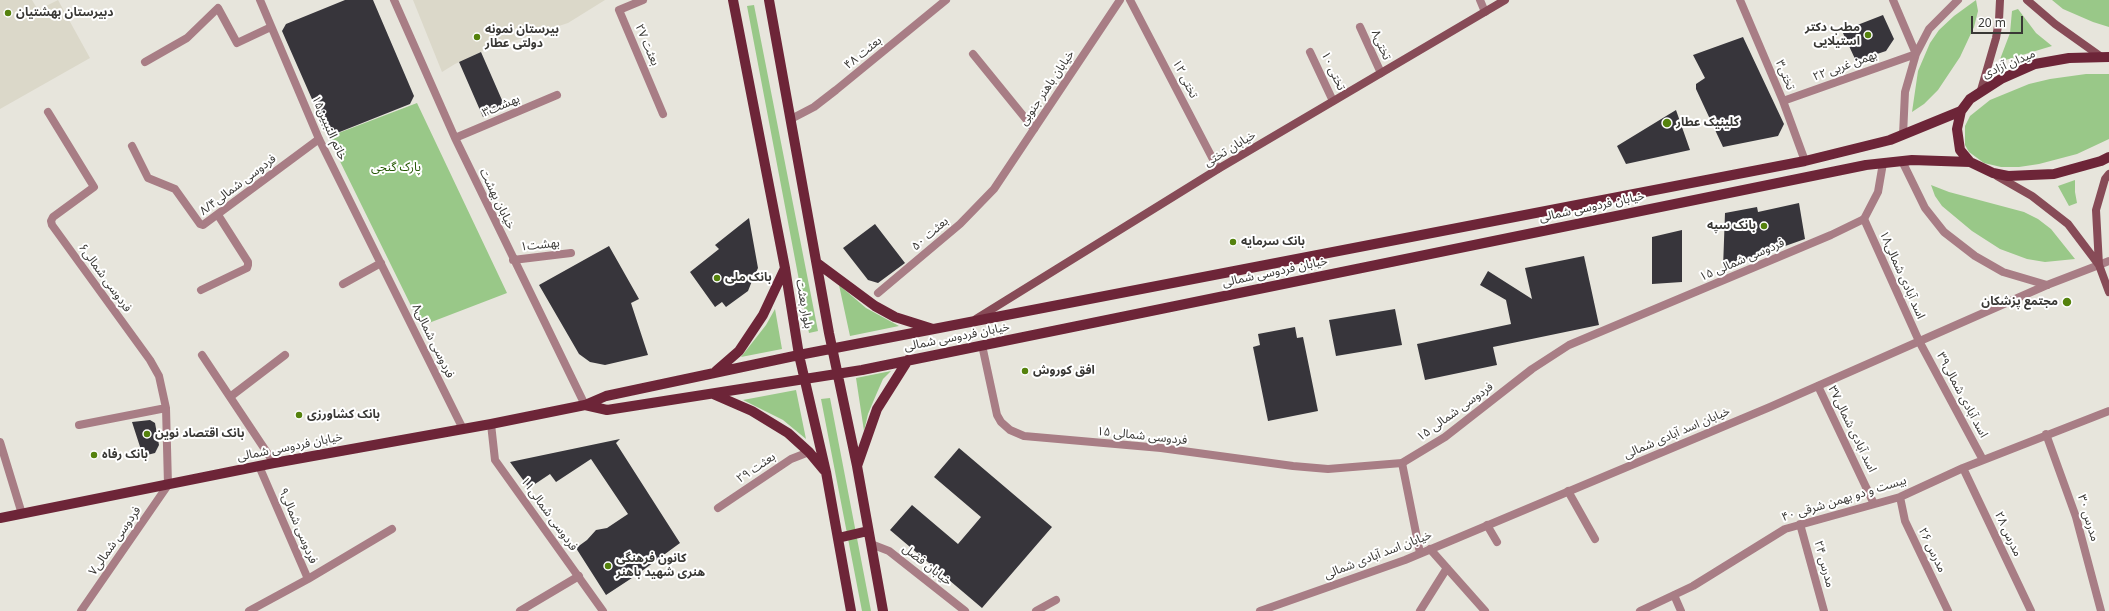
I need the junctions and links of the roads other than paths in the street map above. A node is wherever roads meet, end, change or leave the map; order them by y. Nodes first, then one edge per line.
1 (260, 0) edge
2 (394, 0) edge
3 (643, 0) edge
4 (734, 0) edge
5 (769, 0) edge
6 (946, 0) edge
7 (1120, 0) edge
8 (1130, 0) edge
9 (1480, 0) edge
10 (1505, 0) edge
11 (1740, 0) edge
12 (1893, 0) edge
13 (1958, 0) edge
14 (2000, 0) edge
15 (2027, 0) edge
16 (1485, 12) junction
17 (272, 27) junction
18 (1360, 27) dead end
19 (1310, 52) dead end
20 (973, 54) dead end
21 (1916, 54) junction
22 (2104, 56) edge
23 (145, 62) dead end
24 (1381, 73) junction
25 (1981, 90) junction
26 (557, 95) dead end
27 (1333, 101) junction
28 (1783, 102) junction
29 (1961, 111) junction
30 (48, 112) dead end
31 (663, 114) dead end
32 (791, 119) junction
33 (1034, 129) junction
34 (1904, 135) junction
35 (455, 138) junction
36 (319, 139) junction
37 (132, 146) dead end
38 (2109, 157) edge
39 (1805, 161) junction
40 (1902, 161) junction
41 (1970, 162) junction
42 (1882, 163) junction
43 (1218, 169) junction
44 (1993, 173) junction
45 (2109, 174) edge
46 (994, 189) joint
47 (218, 215) junction
48 (1864, 219) junction
49 (571, 253) dead end
50 (513, 260) junction
51 (2109, 261) edge
52 (381, 263) junction
53 (816, 263) junction
54 (2099, 265) junction
55 (785, 268) junction
56 (342, 284) dead end
57 (2047, 285) junction
58 (201, 290) dead end
59 (2109, 292) edge
60 (878, 293) dead end
61 (970, 323) junction
62 (935, 329) junction
63 (1919, 341) junction
64 (982, 345) junction
65 (832, 349) junction
66 (202, 355) dead end
67 (285, 355) dead end
68 (799, 355) junction
69 (908, 360) junction
70 (714, 373) junction
71 (838, 374) junction
72 (804, 379) junction
73 (1818, 386) junction
74 (713, 394) junction
75 (230, 397) junction
76 (585, 405) junction
77 (166, 408) junction
78 (2109, 411) edge
79 (491, 424) junction
80 (79, 426) dead end
81 (463, 429) junction
82 (2046, 434) junction
83 (0, 442) edge
84 (809, 452) junction
85 (1983, 460) junction
86 (274, 462) junction
87 (1402, 463) junction
88 (259, 466) junction
89 (857, 466) junction
90 (1963, 468) junction
91 (826, 472) junction
92 (168, 485) junction
93 (1568, 491) junction
94 (1900, 497) junction
95 (1874, 504) junction
96 (718, 508) dead end
97 (22, 514) junction
98 (0, 518) edge
99 (1800, 524) junction
100 (1487, 525) junction
101 (392, 529) dead end
102 (868, 531) junction
103 (838, 538) junction
104 (1595, 539) dead end
105 (1497, 542) dead end
106 (871, 544) junction
107 (1430, 549) junction
108 (1420, 554) junction
109 (1447, 568) junction
110 (579, 576) junction
111 (308, 580) junction
112 (1674, 595) junction
113 (1056, 600) dead end
114 (81, 611) edge
115 (249, 611) edge
116 (520, 611) edge
117 (604, 611) edge
118 (851, 611) edge
119 (883, 611) edge
120 (965, 611) edge
121 (1036, 611) edge
122 (1260, 611) edge
123 (1420, 611) edge
124 (1485, 611) edge
125 (1640, 611) edge
126 (1681, 611) edge
127 (1824, 611) edge
128 (1948, 611) edge
129 (2031, 611) edge
130 (2101, 611) edge

1 - 17 street, خاتم النببین۱۵
2 - 35 street, خیابان بهشت
3 - 31 street, بعثت ۲۷
4 - 55 main road, بلوار بعثت
5 - 32 main road, بلوار بعثت
6 - 32 street, بعثت ۴۸
7 - 33 street, خیابان باهنر جنوبی
8 - 43 street, تختی ۱۲
9 - 16 street
10 - 16 main road, خیابان تختی
11 - 28 street, تختی۳
12 - 21 street
13 - 21 street
14 - 25 main road
15 - 22 main road
16 - 24 main road, خیابان تختی
17 - 23 street
17 - 36 street, خاتم النببین۱۵
18 - 24 street, تختی۸
19 - 27 street, تختی ۱۰
20 - 33 street
21 - 28 street, ۲۲ بهمن غربی
21 - 34 street
22 - 25 main road, میدان آزادی
24 - 27 main road, خیابان تختی
25 - 29 main road, میدان آزادی
26 - 35 street, بهشت۳
27 - 43 main road, خیابان تختی
28 - 39 street, تختی۳
29 - 34 main road, خیابان فردوسی شمالی
29 - 41 main road, میدان آزادی
30 - 77 street, فردوسی شمالی۶
32 - 53 main road, بلوار بعثت
33 - 46 street, خیابان باهنر جنوبی
34 - 39 main road, خیابان فردوسی شمالی
35 - 50 street, خیابان بهشت
36 - 47 street, فردوسی شمالی۸/۴
36 - 52 street, خاتم النببین۱۵
37 - 47 street, فردوسی شمالی۸/۴
38 - 44 main road
39 - 61 main road, خیابان فردوسی شمالی
40 - 41 main road, خیابان فردوسی شمالی
40 - 42 main road, خیابان فردوسی شمالی
40 - 57 street
41 - 44 main road
42 - 48 street
42 - 64 main road, خیابان فردوسی شمالی
43 - 61 main road, خیابان تختی
44 - 54 main road
45 - 54 main road
46 - 60 street, بعثت ۵۰
47 - 58 street
48 - 63 street, اسد آبادی شمالی۱۸
48 - 87 street, فردوسی شمالی ۱۵
49 - 50 street, بهشت۱
50 - 76 street, خیابان بهشت
51 - 54 street, خیابان اسد آبادی شمالی
52 - 56 street
52 - 81 street, فردوسی شمالی۸
53 - 62 main road
53 - 65 main road, بلوار بعثت
54 - 57 street, خیابان اسد آبادی شمالی
54 - 59 main road
55 - 68 main road, بلوار بعثت
55 - 70 main road
57 - 63 street, خیابان اسد آبادی شمالی
61 - 62 main road, خیابان فردوسی شمالی
62 - 65 main road, خیابان فردوسی شمالی
63 - 73 street, خیابان اسد آبادی شمالی
63 - 85 street, اسد آبادی شمالی۳۹
64 - 69 main road, خیابان فردوسی شمالی
64 - 87 street, فردوسی شمالی ۱۵
65 - 68 main road, خیابان فردوسی شمالی
65 - 71 main road, بلوار بعثت
66 - 75 street
67 - 75 street
68 - 70 main road, خیابان فردوسی شمالی
68 - 72 main road, بلوار بعثت
69 - 71 main road, خیابان فردوسی شمالی
69 - 89 main road
70 - 76 main road, خیابان فردوسی شمالی
71 - 72 main road, خیابان فردوسی شمالی
71 - 89 main road, بلوار بعثت
72 - 74 main road, خیابان فردوسی شمالی
72 - 91 main road, بلوار بعثت
73 - 93 street, خیابان اسد آبادی شمالی
73 - 95 street, اسد آبادی شمالی۳۷
74 - 76 main road, خیابان فردوسی شمالی
74 - 84 main road
75 - 86 street
76 - 79 main road, خیابان فردوسی شمالی
77 - 80 street
77 - 92 street, فردوسی شمالی۶
78 - 82 street, بیست و دو بهمن شرقی ۴۰
79 - 81 main road, خیابان فردوسی شمالی
79 - 110 street, فردوسی شمالی۱۱
81 - 86 main road, خیابان فردوسی شمالی
82 - 85 street, بیست و دو بهمن شرقی ۴۰
82 - 130 street, مدرس ۳۰
83 - 97 street
84 - 91 main road
84 - 96 street, بعثت ۲۹
85 - 90 street, بیست و دو بهمن شرقی ۴۰
86 - 88 main road, خیابان فردوسی شمالی
87 - 108 street
88 - 92 main road, خیابان فردوسی شمالی
88 - 111 street, فردوسی شمالی۹
89 - 102 main road, بلوار بعثت
90 - 94 street, بیست و دو بهمن شرقی ۴۰
90 - 129 street, مدرس ۲۸
91 - 103 main road, بلوار بعثت
92 - 97 main road, خیابان فردوسی شمالی
92 - 114 street, فردوسی شمالی۷
93 - 100 street, خیابان اسد آبادی شمالی
93 - 104 street
94 - 95 street, بیست و دو بهمن شرقی ۴۰
94 - 128 street, مدرس ۲۶
95 - 99 street, بیست و دو بهمن شرقی ۴۰
97 - 98 main road, خیابان فردوسی شمالی
99 - 112 street, بیست و دو بهمن شرقی ۴۰
99 - 127 street, مدرس ۲۴
100 - 105 street
100 - 107 street, خیابان اسد آبادی شمالی
101 - 111 street
102 - 103 main road
102 - 106 main road, بلوار بعثت
103 - 118 main road, بلوار بعثت
106 - 119 main road, بلوار بعثت
106 - 120 street, خیابان فضل
107 - 108 street, خیابان اسد آبادی شمالی
107 - 109 street
108 - 122 street, خیابان اسد آبادی شمالی
109 - 123 street
109 - 124 street
110 - 116 street
110 - 117 street, فردوسی شمالی۱۱
111 - 115 street, فردوسی شمالی۹
112 - 125 street, بیست و دو بهمن شرقی ۴۰
112 - 126 street
113 - 121 street

